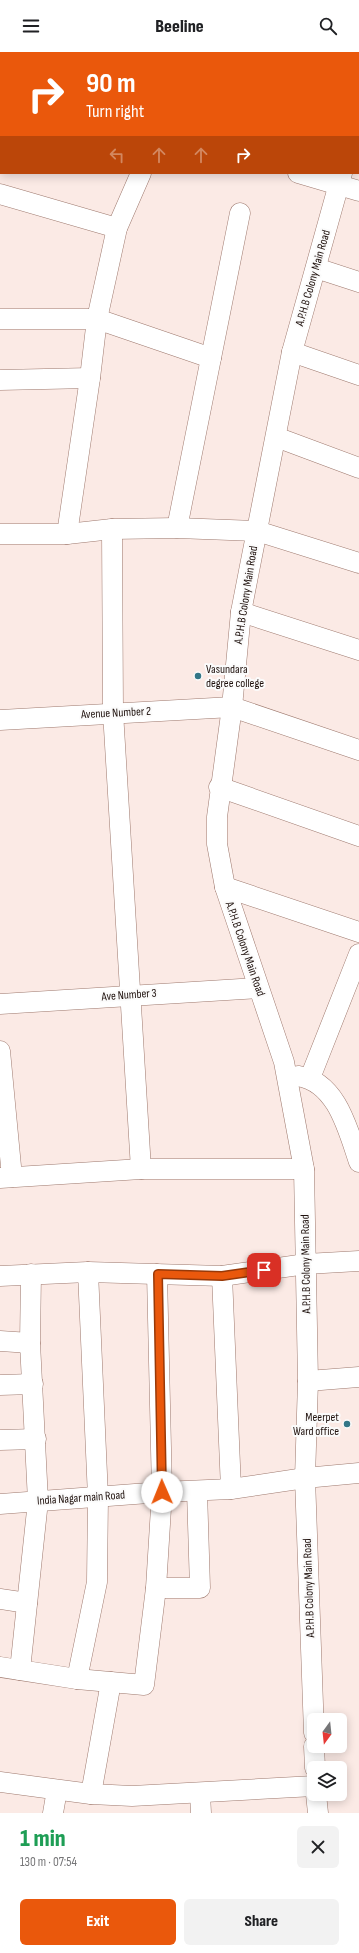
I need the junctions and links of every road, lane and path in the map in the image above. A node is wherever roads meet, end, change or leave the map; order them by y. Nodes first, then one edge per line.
1 (141, 174) edge
2 (305, 174) edge
3 (340, 179) edge
4 (359, 191) edge
5 (0, 194) edge
6 (240, 213) dead end
7 (118, 228) junction
8 (316, 268) junction
9 (359, 282) edge
10 (0, 319) edge
11 (97, 319) junction
12 (292, 352) junction
13 (211, 358) junction
14 (359, 375) edge
15 (90, 378) junction
16 (0, 380) edge
17 (276, 438) junction
18 (359, 468) edge
19 (177, 528) junction
20 (112, 529) junction
21 (257, 531) junction
22 (0, 534) edge
23 (67, 534) junction
24 (359, 563) edge
25 (241, 612) junction
26 (359, 650) edge
27 (232, 707) junction
28 (113, 712) junction
29 (0, 720) edge
30 (359, 750) edge
31 (219, 787) junction
32 (359, 836) edge
33 (225, 887) junction
34 (359, 932) edge
35 (359, 954) edge
36 (258, 988) junction
37 (131, 995) junction
38 (0, 1004) edge
39 (0, 1051) edge
40 (286, 1074) junction
41 (310, 1078) junction
42 (359, 1162) edge
43 (141, 1169) junction
44 (304, 1169) junction
45 (6, 1177) edge
46 (359, 1261) edge
47 (306, 1264) junction
48 (88, 1272) junction
49 (31, 1274) junction
50 (158, 1274) junction
51 (0, 1276) edge
52 (222, 1276) junction
53 (0, 1341) edge
54 (30, 1343) junction
55 (359, 1377) edge
56 (308, 1381) junction
57 (33, 1384) junction
58 (0, 1385) edge
59 (36, 1439) junction
60 (0, 1440) edge
61 (359, 1473) edge
62 (305, 1478) junction
63 (231, 1489) junction
64 (197, 1491) junction
65 (162, 1492) junction
66 (98, 1497) junction
67 (38, 1501) junction
68 (0, 1504) edge
69 (156, 1588) junction
70 (0, 1599) edge
71 (27, 1603) junction
72 (0, 1667) edge
73 (20, 1670) junction
74 (77, 1679) junction
75 (111, 1682) junction
76 (313, 1713) edge
77 (0, 1782) edge
78 (307, 1786) edge
79 (57, 1790) junction
80 (91, 1794) junction
81 (200, 1794) junction
82 (317, 1801) edge
83 (133, 1804) edge
84 (53, 1813) edge
85 (200, 1813) edge
86 (318, 1813) edge

1 - 7 street
2 - 3 street
3 - 4 street
3 - 8 street, A.P.H.B Colony Main Road
5 - 7 street
6 - 13 street
7 - 11 street
8 - 9 street
8 - 12 street, A.P.H.B Colony Main Road
10 - 11 street
11 - 13 street
11 - 15 street
12 - 14 street
12 - 17 street, A.P.H.B Colony Main Road
13 - 19 street
15 - 16 street
15 - 23 street
17 - 18 street
17 - 21 street, A.P.H.B Colony Main Road
19 - 20 street
19 - 21 street
20 - 23 street
20 - 28 street
21 - 24 street
21 - 25 street, A.P.H.B Colony Main Road
22 - 23 street
25 - 26 street
25 - 27 street, A.P.H.B Colony Main Road
27 - 28 street, Avenue Number 2
27 - 30 street
27 - 31 street, A.P.H.B Colony Main Road
28 - 29 street, Avenue Number 2
28 - 37 street
31 - 32 street
31 - 33 street, A.P.H.B Colony Main Road
33 - 34 street
33 - 36 street, A.P.H.B Colony Main Road
35 - 41 street
36 - 37 street, Ave Number 3
36 - 40 street, A.P.H.B Colony Main Road
37 - 38 street, Ave Number 3
37 - 43 street
39 - 45 street
40 - 41 street
40 - 44 street, A.P.H.B Colony Main Road
41 - 42 street
43 - 44 street
43 - 45 street
44 - 47 street, A.P.H.B Colony Main Road
46 - 47 street
47 - 52 street
47 - 56 street, A.P.H.B Colony Main Road
48 - 49 street
48 - 50 street
48 - 66 street
49 - 51 street
49 - 54 street
50 - 52 street
50 - 65 street
52 - 63 street
53 - 54 street
54 - 57 street
55 - 56 street
56 - 62 street, A.P.H.B Colony Main Road
57 - 58 street
57 - 59 street
59 - 60 street
59 - 67 street
61 - 62 street, India Nagar main Road
62 - 63 street, India Nagar main Road
62 - 76 street, A.P.H.B Colony Main Road
63 - 64 street, India Nagar main Road
64 - 65 street, India Nagar main Road
64 - 69 street
65 - 66 street, India Nagar main Road
65 - 69 street
66 - 67 street, India Nagar main Road
66 - 74 street
67 - 68 street, India Nagar main Road
67 - 71 street
69 - 75 street
70 - 71 street
71 - 73 street
72 - 73 street
73 - 74 street
74 - 75 street
75 - 80 street
77 - 79 street
78 - 81 street
79 - 80 street
79 - 84 street
80 - 83 street
81 - 83 street
81 - 85 street
82 - 86 street

